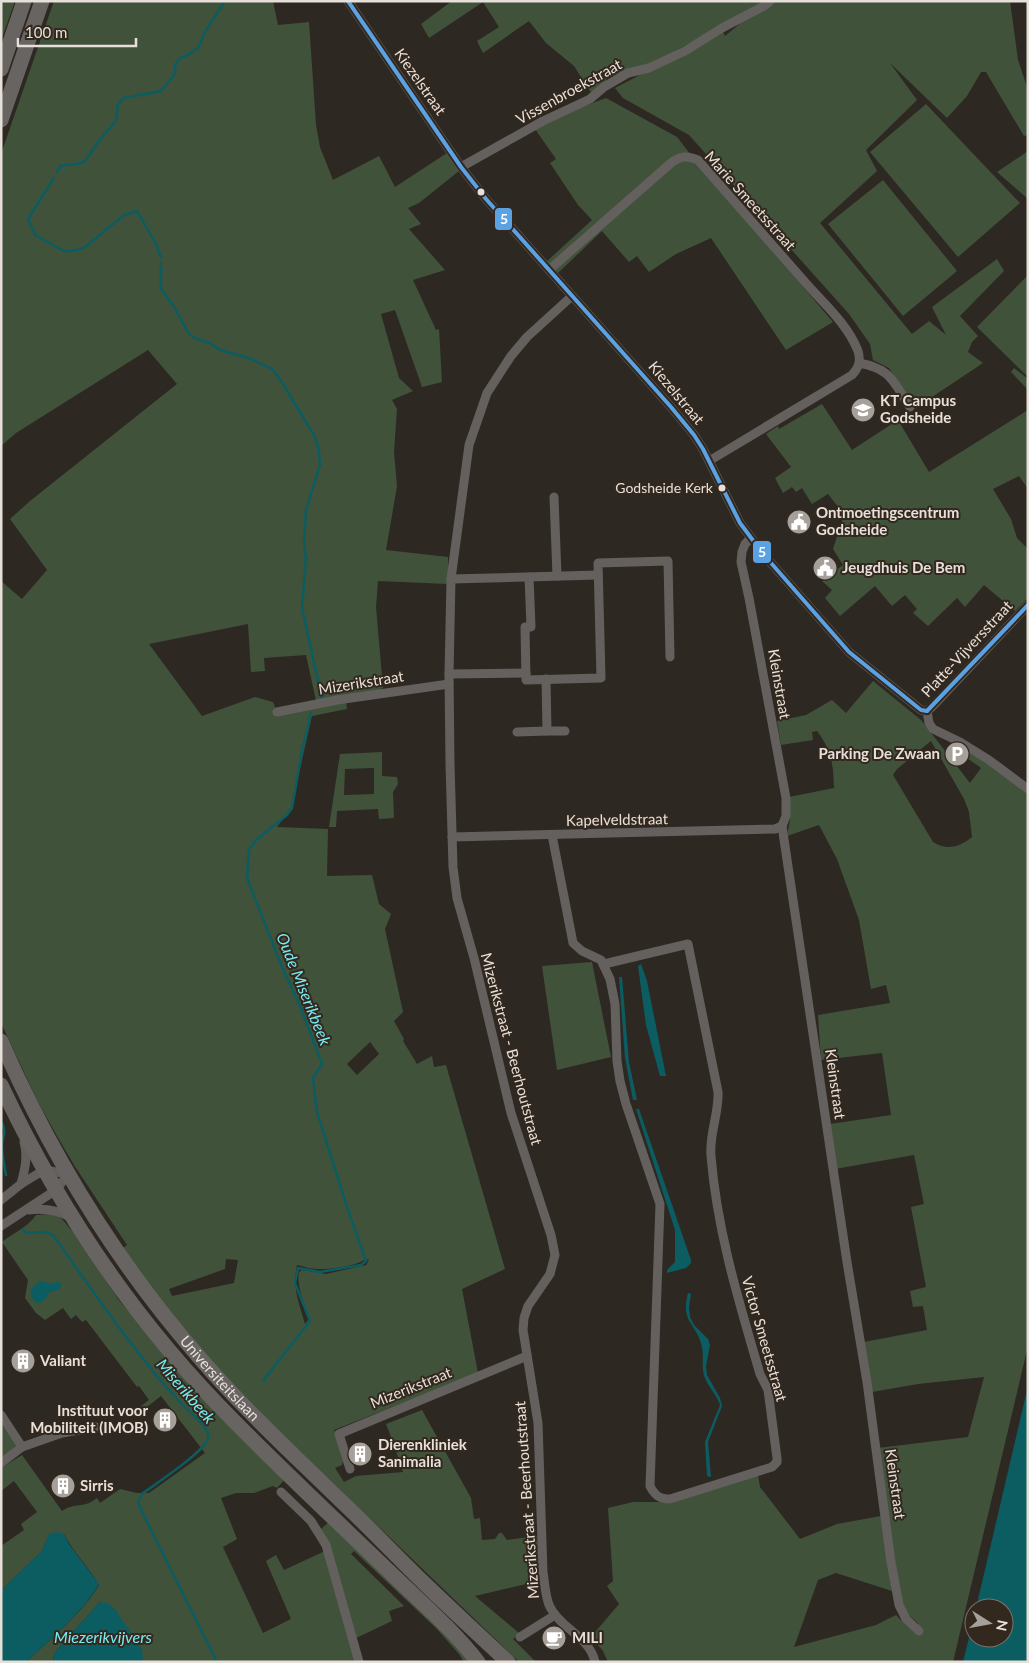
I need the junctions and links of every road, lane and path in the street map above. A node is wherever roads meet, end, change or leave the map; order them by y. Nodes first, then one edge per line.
1 (24, 1) edge
2 (42, 1) edge
3 (348, 1) edge
4 (770, 1) edge
5 (1, 69) edge
6 (1, 120) edge
7 (461, 167) junction
8 (549, 270) junction
9 (572, 296) junction
10 (859, 363) junction
11 (910, 408) dead end
12 (709, 461) junction
13 (554, 497) dead end
14 (751, 538) junction
15 (598, 575) junction
16 (557, 576) junction
17 (529, 577) junction
18 (451, 579) junction
19 (1028, 605) edge
20 (670, 657) dead end
21 (526, 673) junction
22 (449, 679) junction
23 (546, 679) junction
24 (926, 711) junction
25 (277, 712) dead end
26 (547, 731) junction
27 (565, 731) dead end
28 (517, 732) dead end
29 (1028, 790) edge
30 (782, 826) junction
31 (552, 835) junction
32 (452, 837) junction
33 (604, 964) junction
34 (1, 1041) edge
35 (1, 1085) edge
36 (21, 1127) junction
37 (44, 1170) junction
38 (68, 1174) junction
39 (21, 1184) junction
40 (56, 1190) junction
41 (1, 1200) edge
42 (26, 1210) junction
43 (72, 1218) junction
44 (1, 1226) edge
45 (527, 1356) junction
46 (1, 1415) edge
47 (96, 1427) dead end
48 (22, 1447) junction
49 (1, 1463) edge
50 (350, 1469) dead end
51 (281, 1492) dead end
52 (555, 1615) junction
53 (919, 1631) dead end
54 (520, 1638) dead end
55 (359, 1662) edge
56 (478, 1662) edge
57 (508, 1662) edge
58 (596, 1662) edge

1 - 5 highway
2 - 6 highway
3 - 7 street, Kiezelstraat
4 - 7 street, Vissenbroekstraat
7 - 8 street, Kiezelstraat
8 - 9 street, Kiezelstraat
8 - 10 street, Marie Smeetsstraat
9 - 12 street, Kiezelstraat
9 - 18 street, Mizerikstraat - Beerhoutstraat
10 - 11 street
10 - 12 street
12 - 14 street, Kiezelstraat
13 - 16 street
14 - 24 street, Kiezelstraat
14 - 30 street, Kleinstraat
15 - 16 street
15 - 20 street
15 - 23 street
16 - 17 street
17 - 18 street
17 - 21 street
18 - 22 street, Mizerikstraat - Beerhoutstraat
19 - 24 street, Platte-Vijversstraat
21 - 22 street, Mizerikstraat
21 - 23 street, Mizerikstraat
22 - 25 street, Mizerikstraat
22 - 32 street, Mizerikstraat - Beerhoutstraat
23 - 26 street
24 - 29 street, Kiezelstraat
26 - 27 street
26 - 28 street
30 - 31 street, Kapelveldstraat
30 - 53 street, Kleinstraat
31 - 32 street, Kapelveldstraat
31 - 33 street
32 - 45 street, Mizerikstraat - Beerhoutstraat
33 - 33 street, Victor Smeetsstraat
34 - 38 highway, Universiteitslaan
35 - 36 highway, Universiteitslaan
36 - 37 highway, Universiteitslaan
36 - 39 street
37 - 38 street
37 - 39 street
37 - 40 highway, Universiteitslaan
38 - 40 street
38 - 57 highway, Universiteitslaan
39 - 41 street
40 - 42 street
40 - 43 highway, Universiteitslaan
42 - 43 street
42 - 44 street
43 - 56 highway, Universiteitslaan
45 - 50 street, Mizerikstraat
45 - 52 street, Mizerikstraat - Beerhoutstraat
46 - 48 street
47 - 48 street
48 - 49 street
51 - 55 street
52 - 54 street
52 - 58 street

